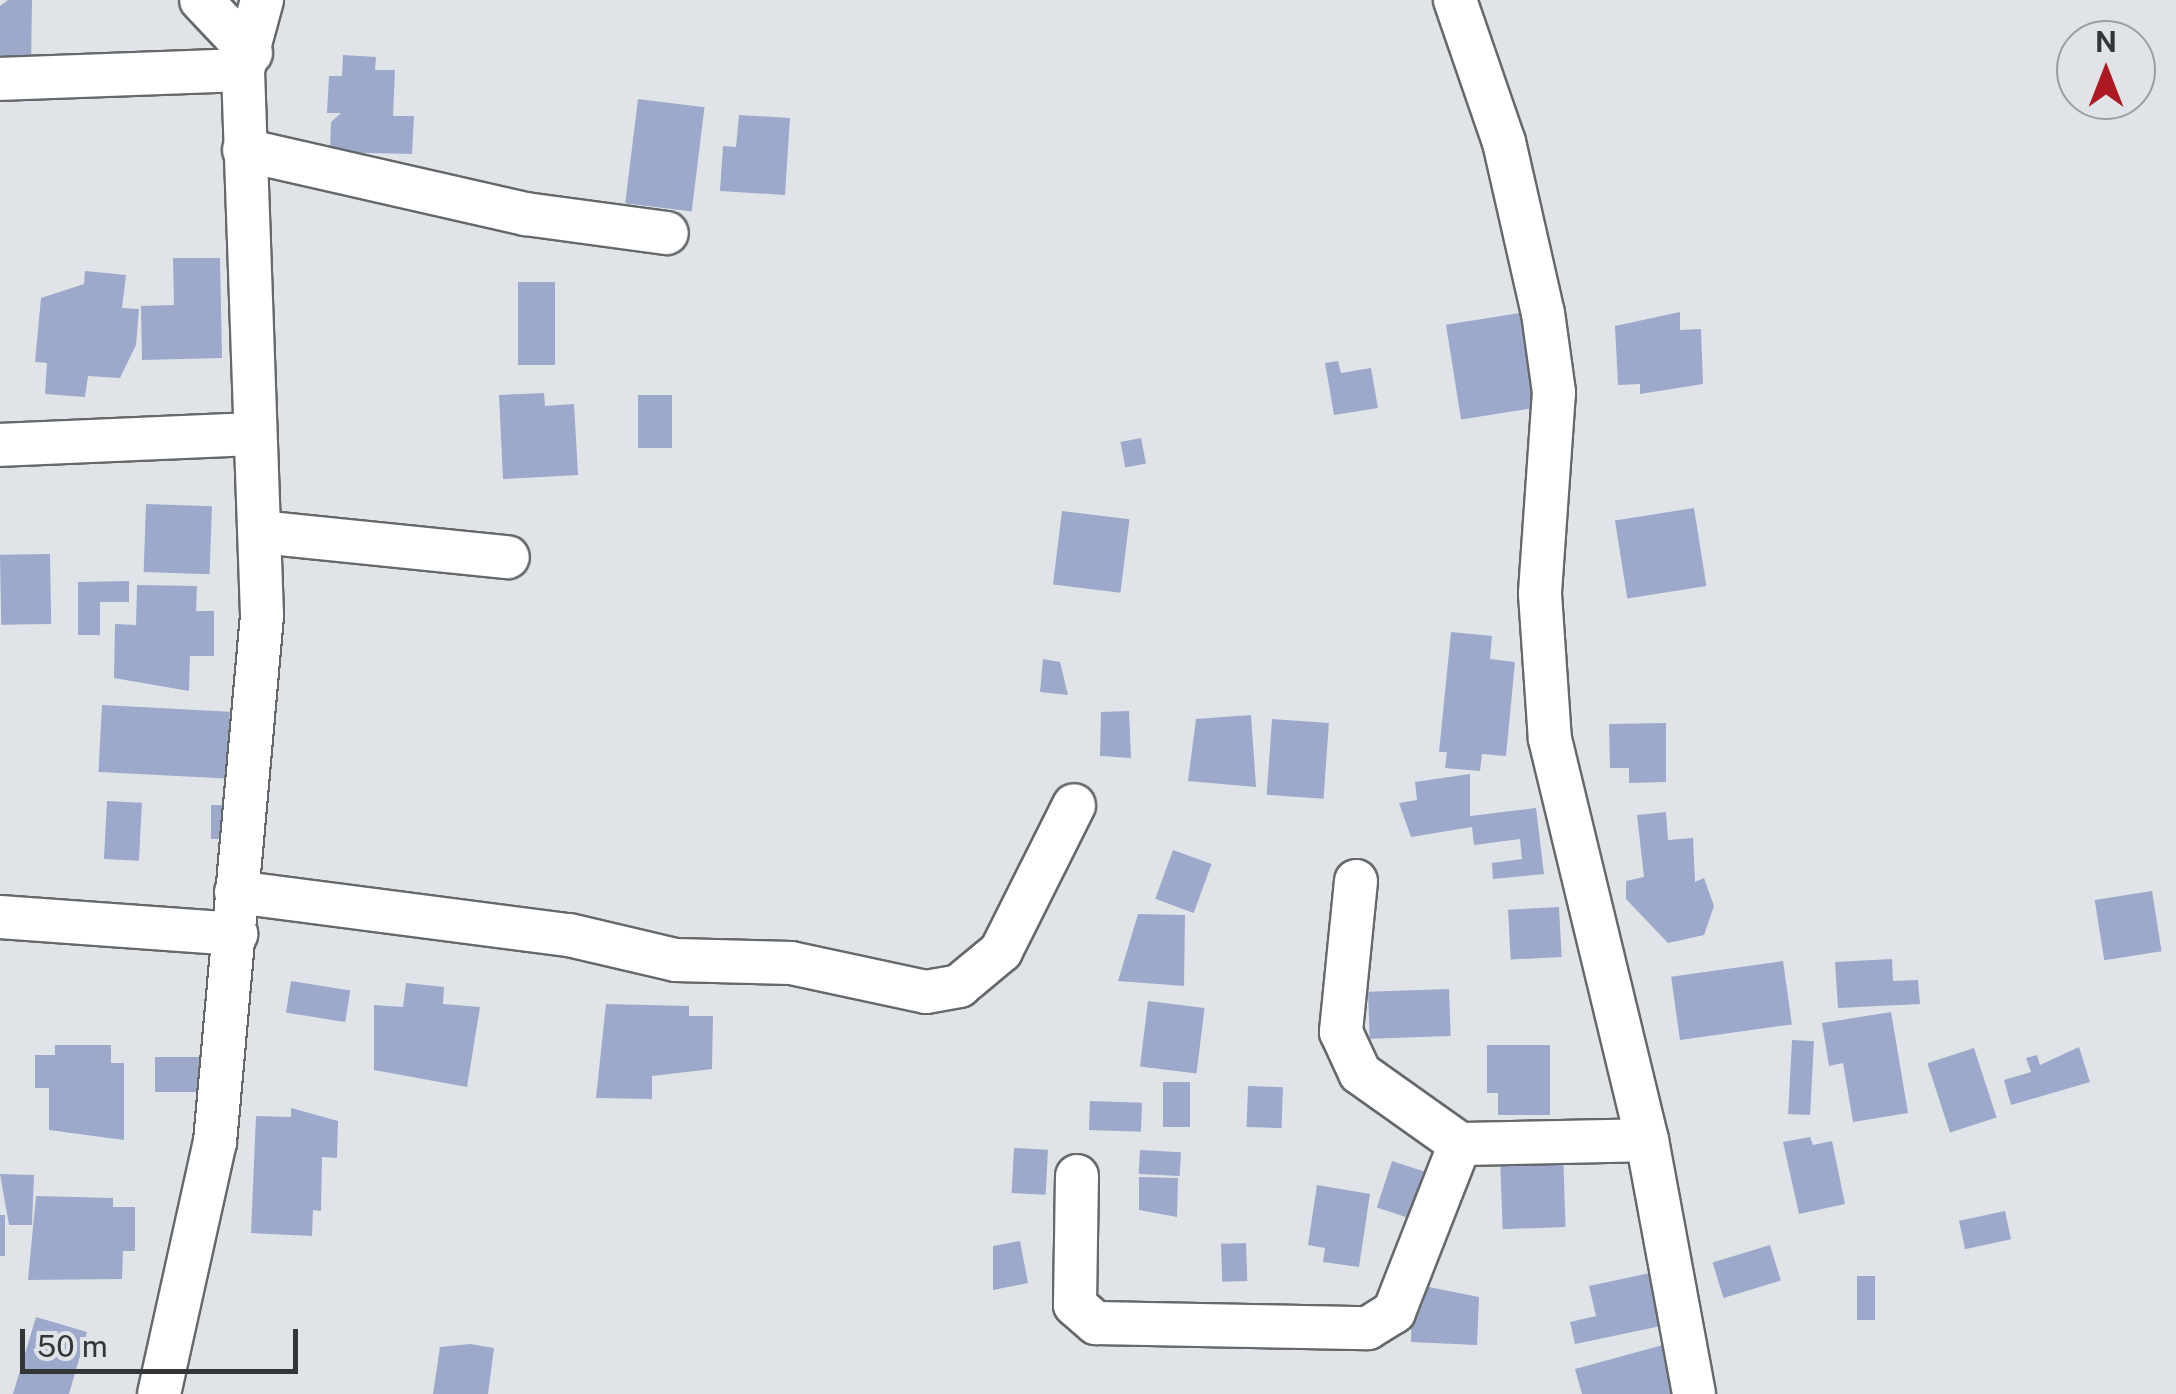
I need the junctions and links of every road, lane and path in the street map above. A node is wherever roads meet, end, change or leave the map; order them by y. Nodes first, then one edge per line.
1 (200, 0) edge
2 (262, 0) edge
3 (1455, 0) edge
4 (247, 62) junction
5 (0, 79) edge
6 (244, 150) junction
7 (666, 233) dead end
8 (255, 434) junction
9 (0, 445) edge
10 (260, 532) junction
11 (508, 557) dead end
12 (1074, 805) dead end
13 (1356, 881) dead end
14 (236, 892) junction
15 (0, 916) edge
16 (236, 934) junction
17 (1647, 1140) junction
18 (1460, 1144) junction
19 (1077, 1176) dead end
20 (159, 1394) edge
21 (1694, 1394) edge

1 - 4 street
2 - 4 street
3 - 17 street
4 - 5 street
4 - 6 street
6 - 7 street
6 - 8 street
8 - 9 street
8 - 10 street
10 - 11 street
10 - 14 street
12 - 14 street
13 - 18 street
14 - 16 street
15 - 16 street
16 - 20 street
17 - 18 street
17 - 21 street
18 - 19 street

